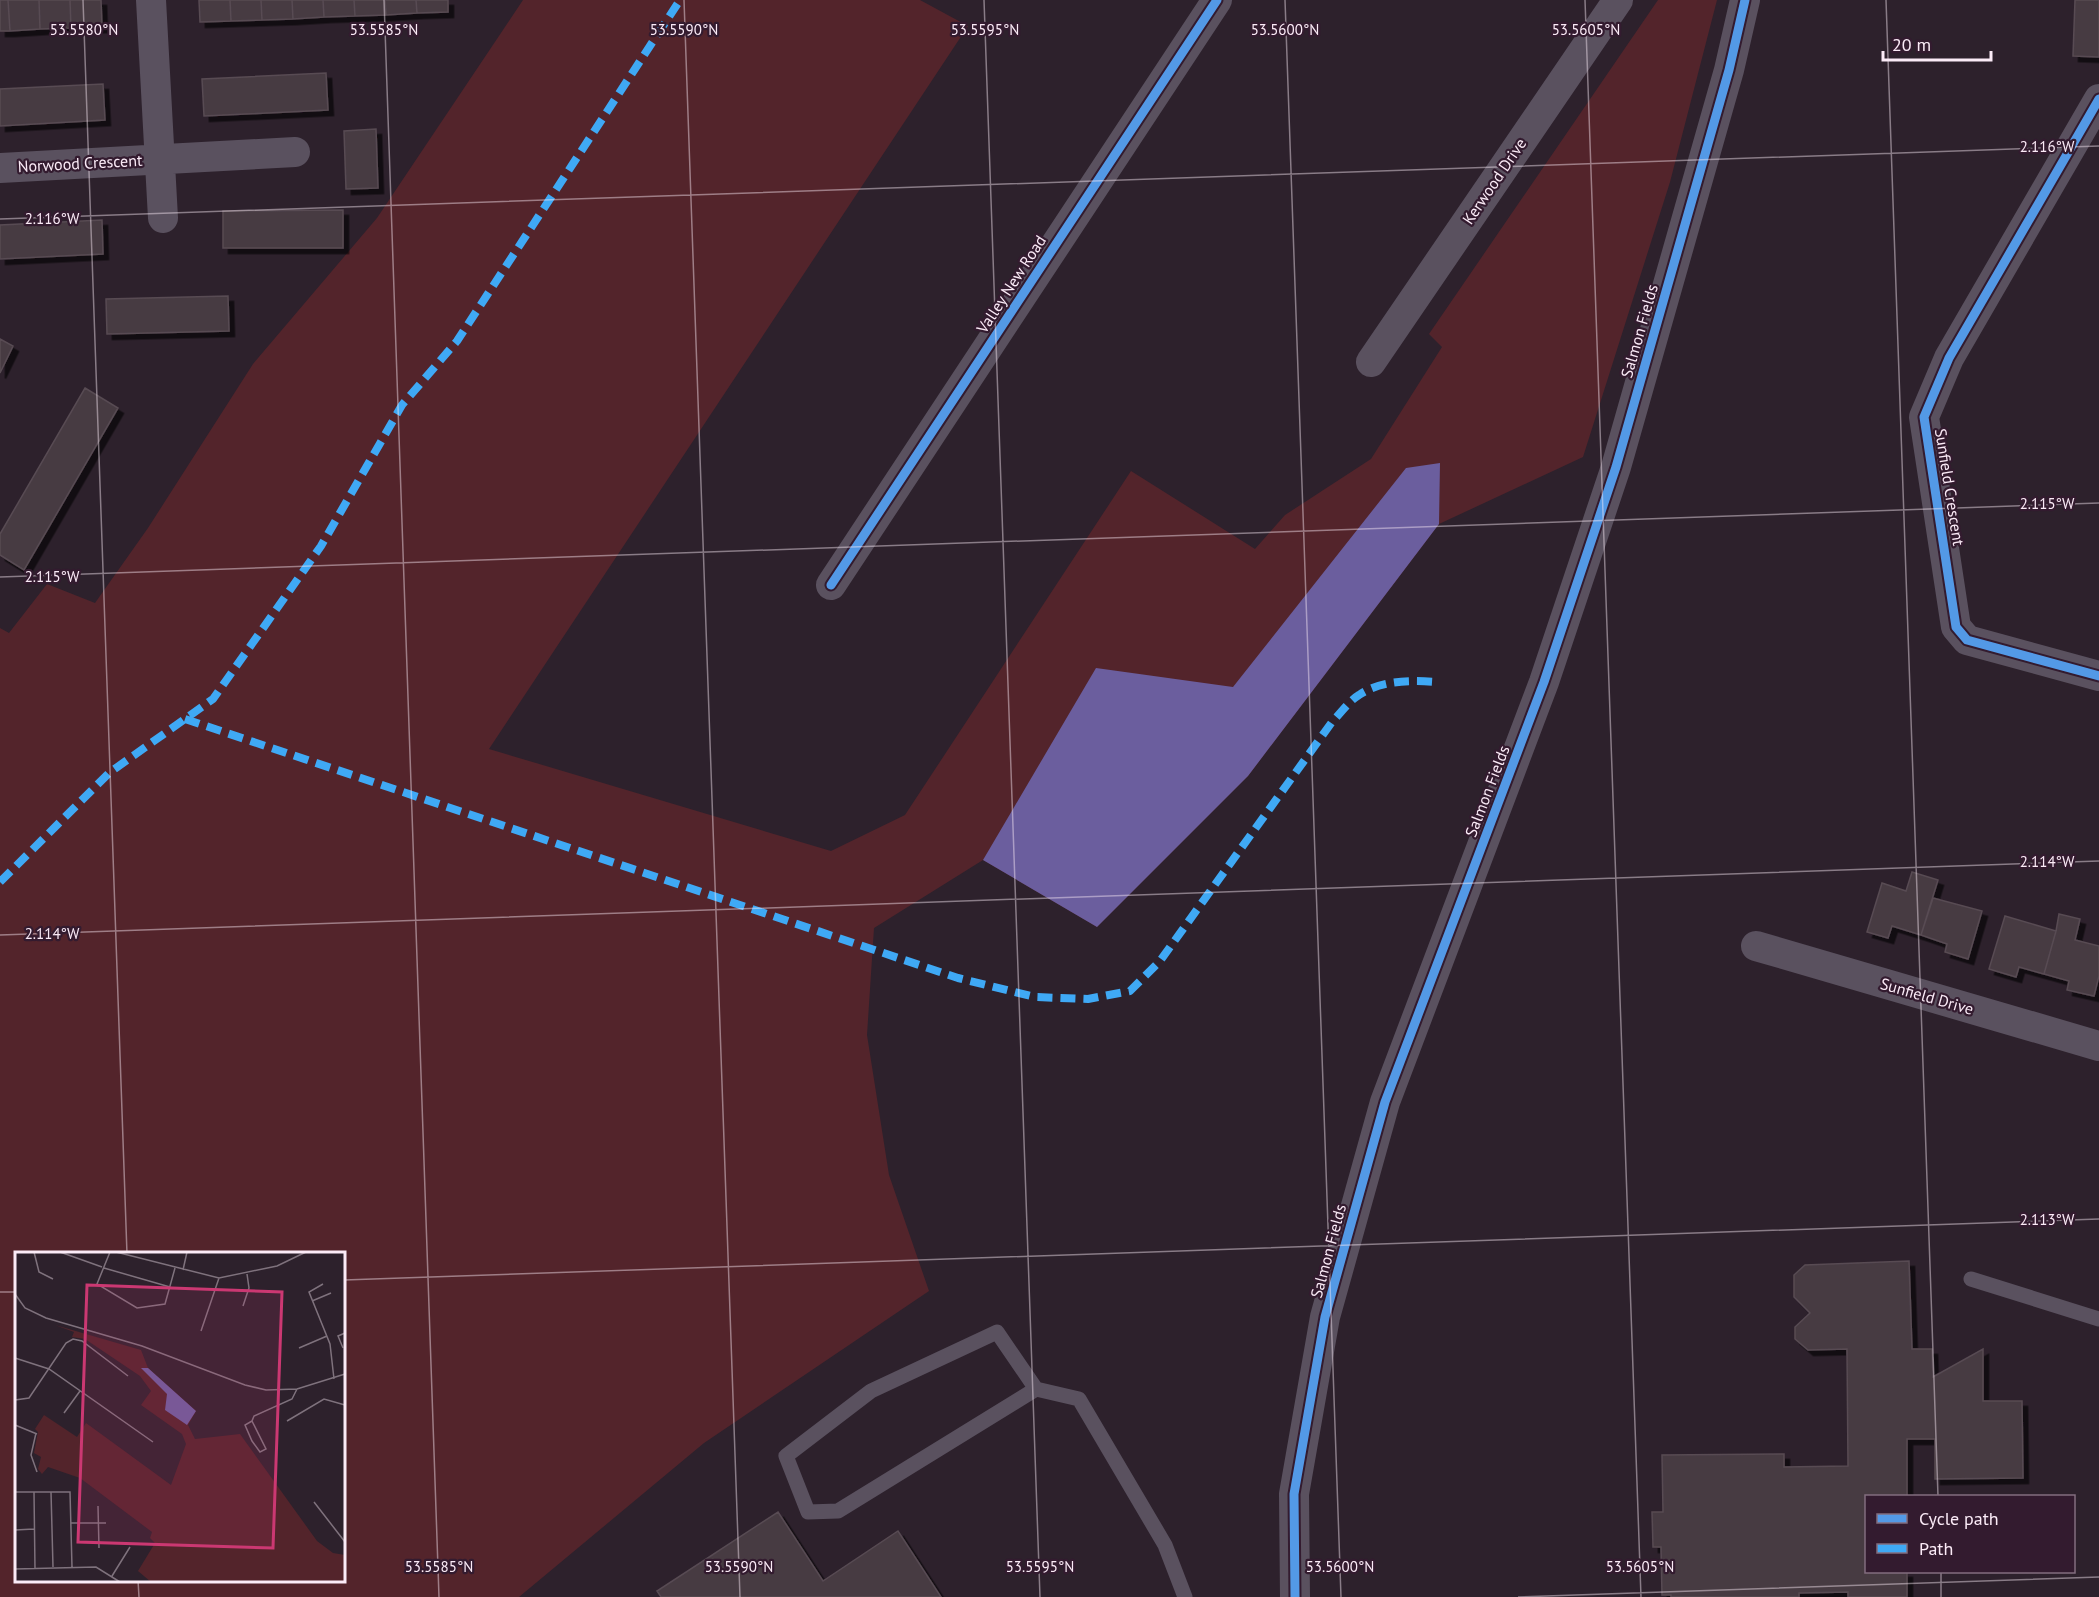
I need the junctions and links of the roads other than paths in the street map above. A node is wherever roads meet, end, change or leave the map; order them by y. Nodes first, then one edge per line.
1 (151, 0) edge
2 (1217, 0) edge
3 (1618, 0) edge
4 (1745, 0) edge
5 (2099, 99) edge
6 (294, 152) dead end
7 (160, 158) junction
8 (0, 168) edge
9 (164, 218) dead end
10 (1371, 362) dead end
11 (831, 585) dead end
12 (2099, 676) edge
13 (1756, 946) dead end
14 (2099, 1046) edge
15 (1971, 1279) dead end
16 (2099, 1319) edge
17 (1036, 1389) junction
18 (1185, 1597) edge
19 (1294, 1597) edge

1 - 7 street, Norwood Crescent
2 - 11 street, Valley New Road
3 - 10 street, Kerwood Drive
4 - 19 street, Salmon Fields
5 - 12 street, Sunfield Crescent
6 - 7 street, Norwood Crescent
7 - 8 street, Norwood Crescent
7 - 9 street, Norwood Crescent
13 - 14 street, Sunfield Drive
15 - 16 lane
17 - 17 lane
17 - 18 lane

